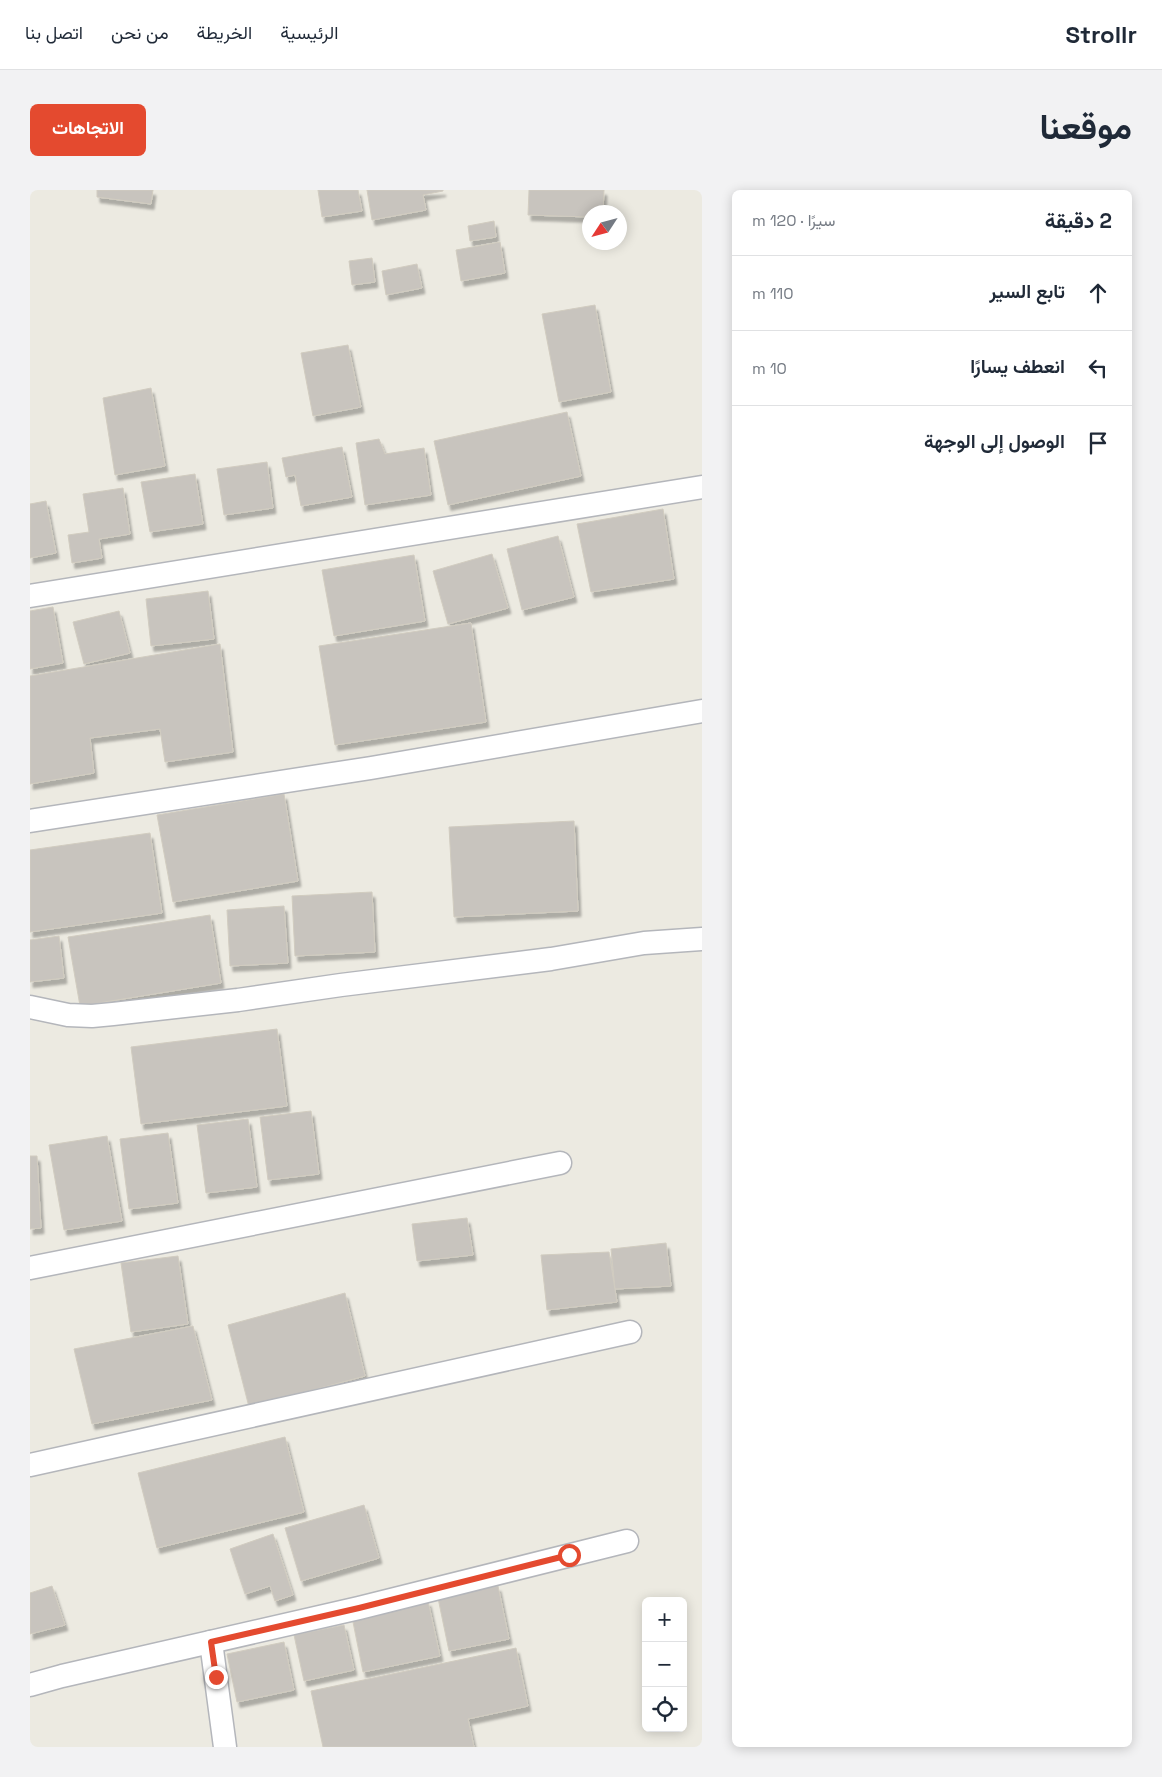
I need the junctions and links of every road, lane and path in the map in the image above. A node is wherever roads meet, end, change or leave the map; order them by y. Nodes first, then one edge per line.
1 (702, 487) edge
2 (30, 596) edge
3 (702, 711) edge
4 (30, 821) edge
5 (702, 939) edge
6 (30, 1007) edge
7 (560, 1163) dead end
8 (30, 1268) edge
9 (630, 1332) dead end
10 (30, 1464) edge
11 (627, 1541) dead end
12 (211, 1642) junction
13 (30, 1685) edge
14 (225, 1747) edge

1 - 2 street
3 - 4 street
5 - 6 street
7 - 8 street
9 - 10 street
11 - 12 street
12 - 13 street
12 - 14 street

